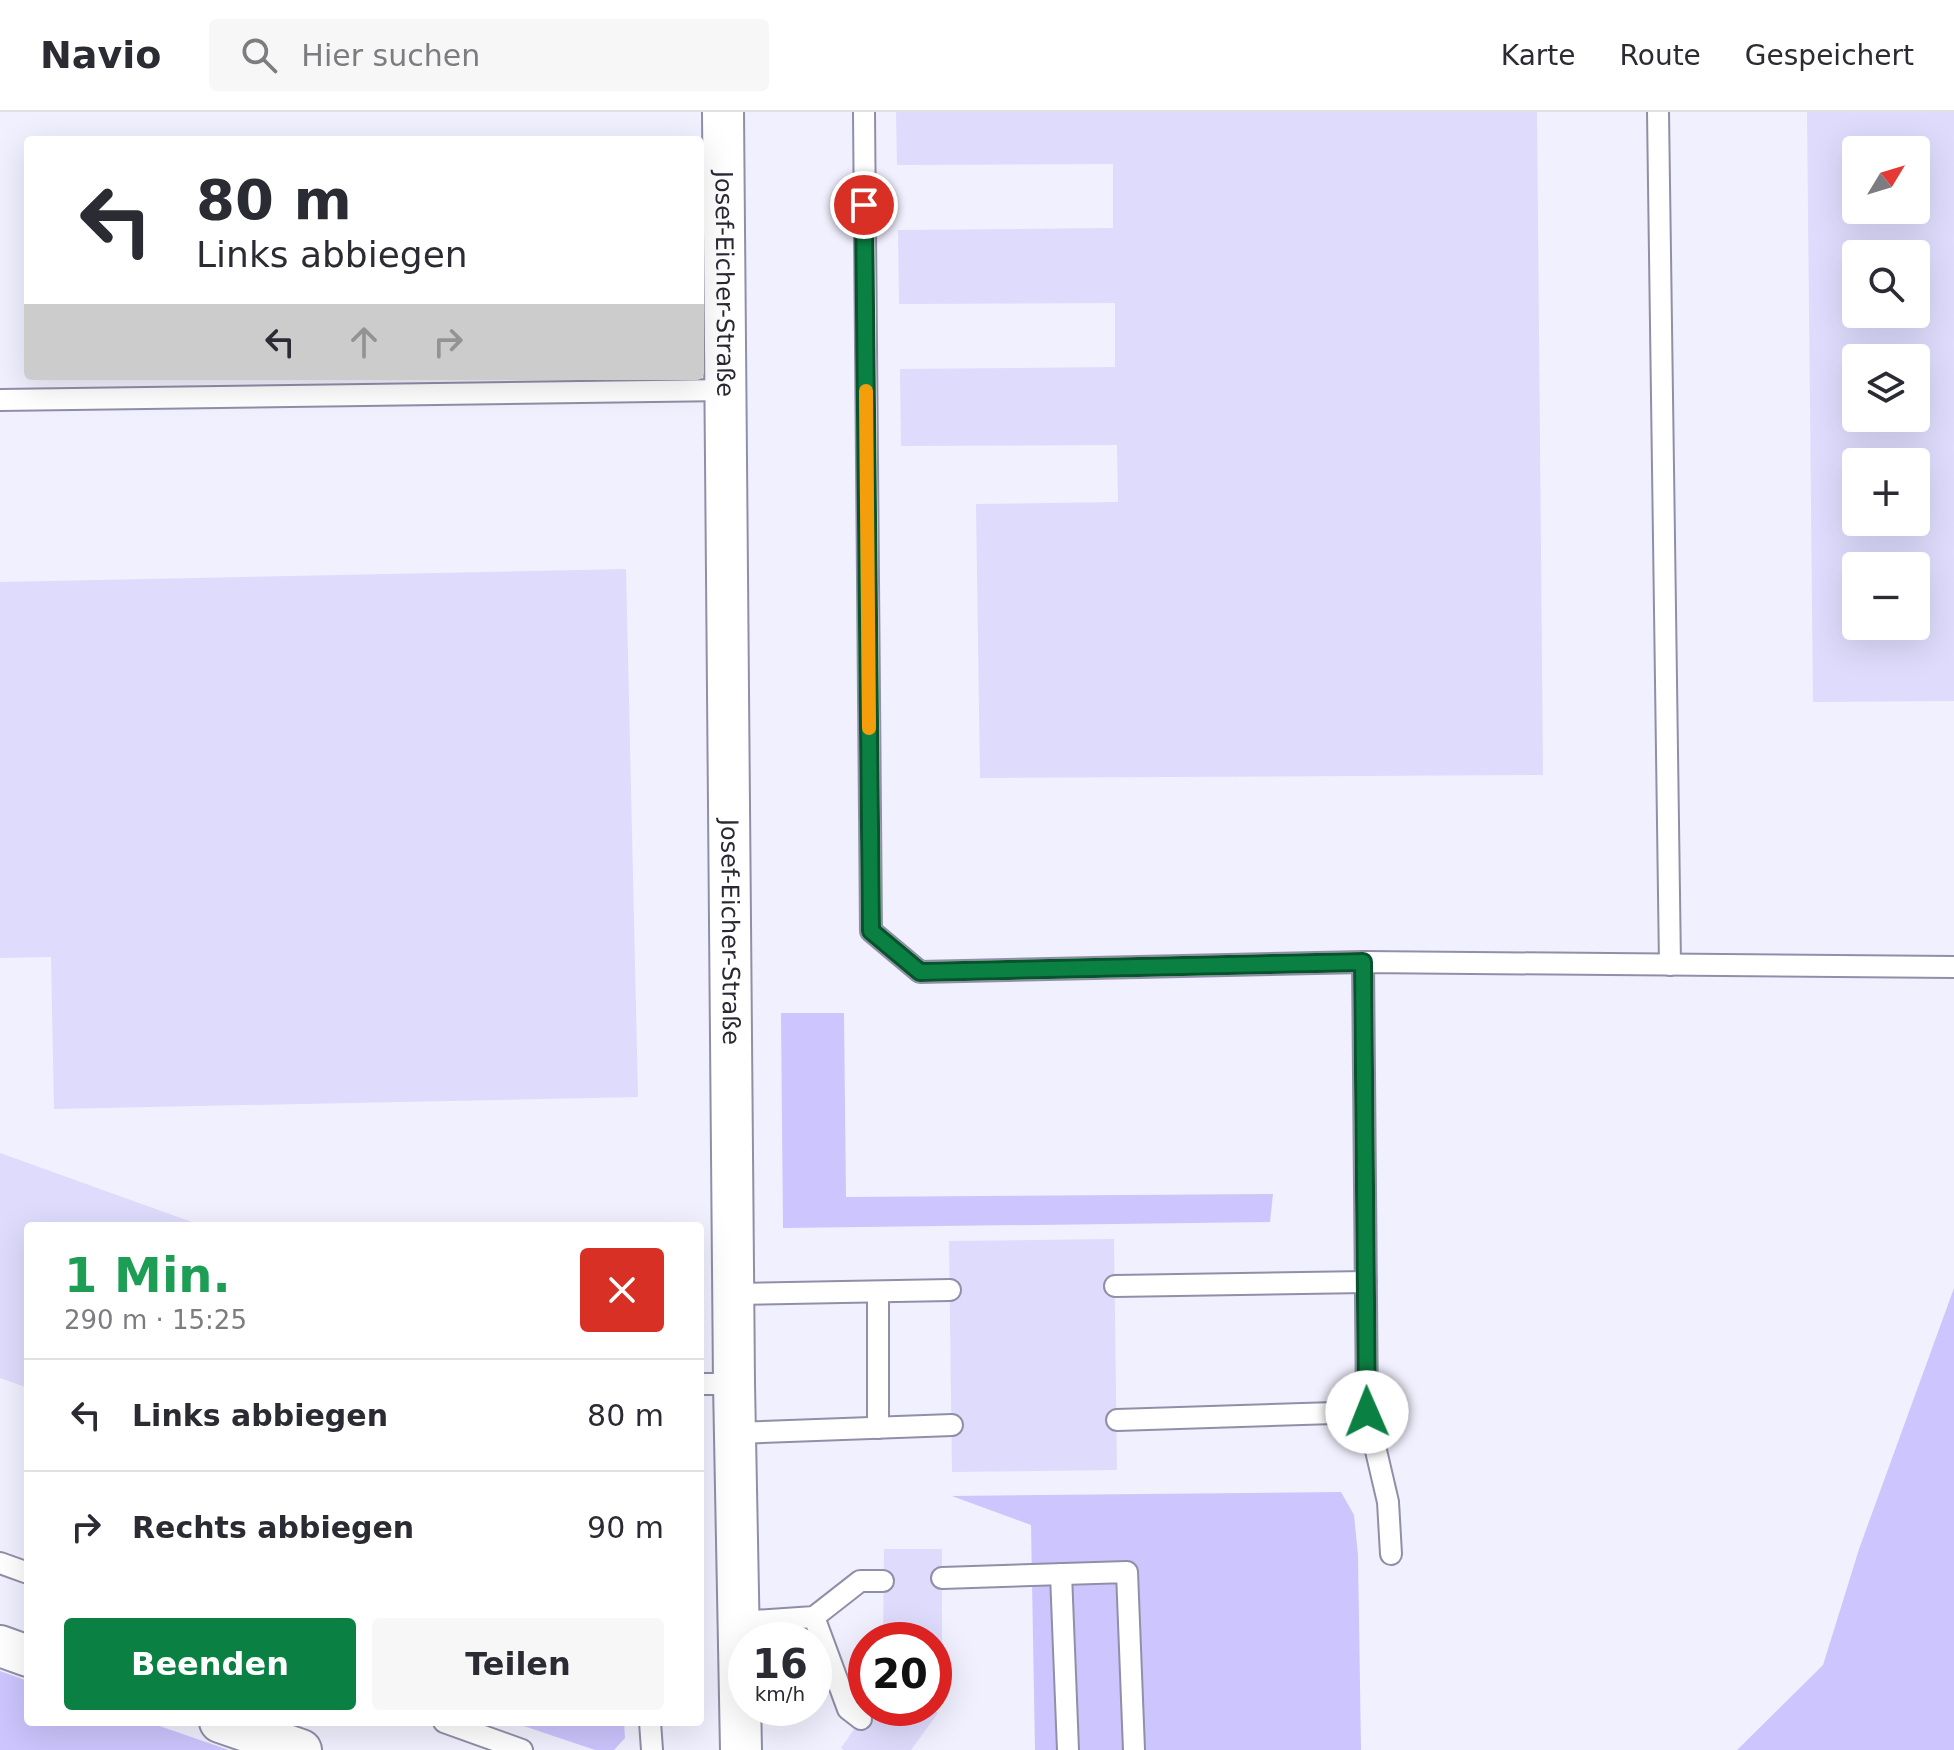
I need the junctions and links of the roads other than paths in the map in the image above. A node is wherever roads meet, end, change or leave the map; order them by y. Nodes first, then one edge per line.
1 (723, 112) edge
2 (864, 112) edge
3 (1658, 112) edge
4 (726, 390) junction
5 (0, 400) edge
6 (1363, 962) junction
7 (1670, 965) junction
8 (1954, 967) edge
9 (1366, 1282) junction
10 (1115, 1286) dead end
11 (950, 1290) dead end
12 (878, 1292) junction
13 (734, 1294) junction
14 (717, 1384) edge
15 (1367, 1412) junction
16 (1117, 1420) dead end
17 (952, 1425) dead end
18 (878, 1428) junction
19 (735, 1433) junction
20 (1391, 1554) dead end
21 (0, 1563) edge
22 (24, 1572) edge
23 (1061, 1574) junction
24 (942, 1578) dead end
25 (883, 1581) dead end
26 (814, 1617) junction
27 (738, 1622) joint
28 (0, 1646) edge
29 (24, 1655) edge
30 (848, 1709) edge
31 (232, 1726) edge
32 (455, 1726) edge
33 (650, 1726) edge
34 (740, 1726) edge
35 (301, 1750) edge
36 (522, 1750) edge
37 (652, 1750) edge
38 (741, 1750) edge
39 (1068, 1750) edge
40 (1134, 1750) edge

1 - 4 street, Josef-Eicher-Straße
2 - 6 lane
3 - 7 lane
4 - 5 lane
4 - 13 street, Josef-Eicher-Straße
6 - 7 lane
6 - 9 lane
7 - 8 lane
9 - 10 lane
9 - 15 lane
11 - 12 lane
12 - 13 lane
12 - 18 lane
13 - 14 street, Josef-Eicher-Straße
14 - 19 street, Josef-Eicher-Straße
15 - 16 lane
15 - 20 lane
17 - 18 lane
18 - 19 lane
19 - 27 street, Josef-Eicher-Straße
21 - 22 lane
23 - 24 lane
23 - 39 lane
23 - 40 lane
25 - 26 lane
26 - 27 lane
26 - 30 lane
28 - 29 street
31 - 35 street
32 - 36 lane
33 - 37 lane
34 - 38 street, Josef-Eicher-Straße

